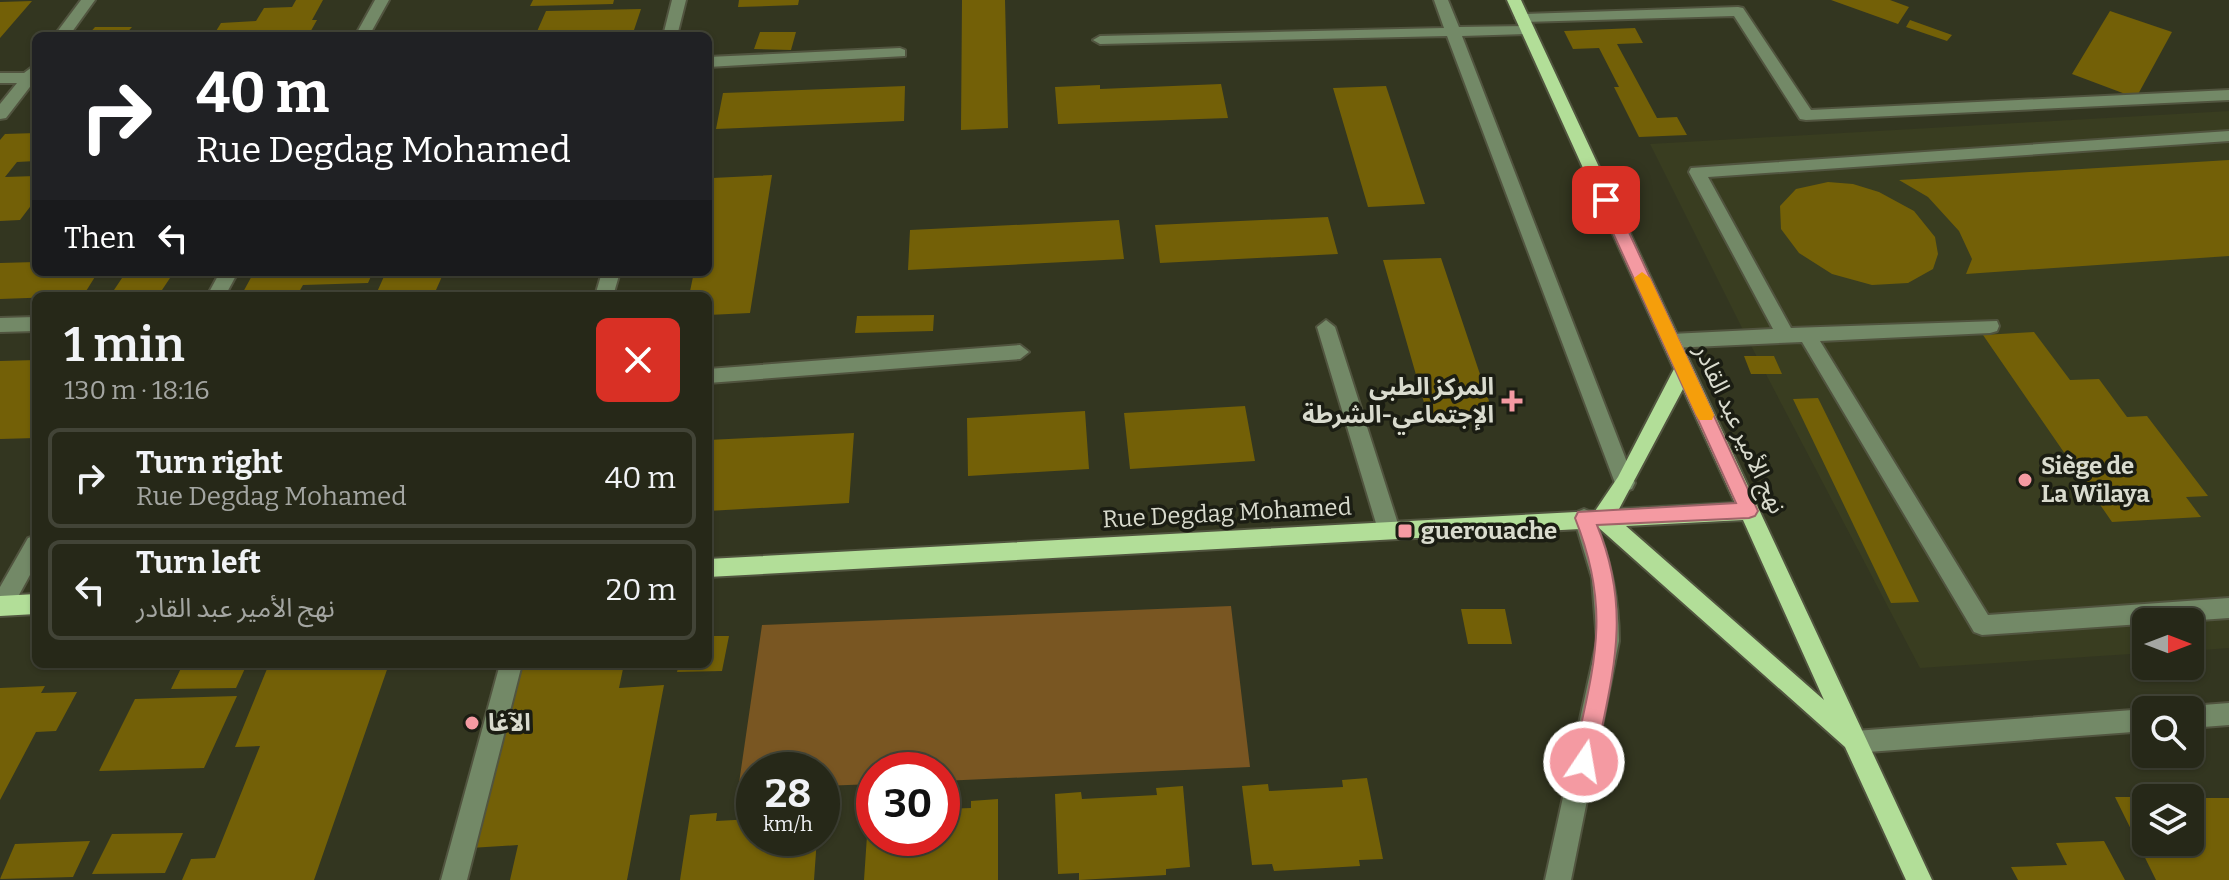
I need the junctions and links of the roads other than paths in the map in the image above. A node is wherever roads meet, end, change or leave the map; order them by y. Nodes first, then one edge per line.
1 (88, 0) edge
2 (382, 0) edge
3 (679, 0) edge
4 (1441, 0) edge
5 (1521, 16) edge
6 (64, 32) edge
7 (364, 32) edge
8 (671, 32) edge
9 (1454, 33) junction
10 (1100, 40) dead end
11 (900, 53) dead end
12 (712, 62) edge
13 (32, 73) edge
14 (0, 78) edge
15 (2048, 85) dead end
16 (2229, 95) edge
17 (2063, 103) junction
18 (0, 114) edge
19 (2229, 136) edge
20 (32, 324) edge
21 (0, 325) edge
22 (1990, 326) dead end
23 (1326, 327) dead end
24 (1797, 336) junction
25 (1671, 341) junction
26 (1020, 352) dead end
27 (1684, 369) junction
28 (712, 376) edge
29 (1625, 483) junction
30 (1749, 511) junction
31 (1593, 518) junction
32 (1389, 530) junction
33 (32, 551) edge
34 (712, 568) edge
35 (32, 604) edge
36 (0, 606) edge
37 (2229, 608) edge
38 (510, 668) edge
39 (2229, 714) edge
40 (2204, 716) edge
41 (2132, 721) edge
42 (1855, 742) junction
43 (454, 880) edge
44 (1558, 880) edge
45 (1919, 880) edge

1 - 6 street
2 - 7 street
3 - 8 street
4 - 9 street
5 - 9 street
5 - 17 street
5 - 25 main road, نهج الأمير عبد القادر
9 - 10 street
9 - 29 street
11 - 12 street
13 - 14 street
13 - 18 street
15 - 17 street
16 - 17 street
19 - 24 street
20 - 21 street
22 - 24 street
23 - 32 street
24 - 25 street
24 - 37 street
25 - 27 main road, نهج الأمير عبد القادر
26 - 28 street
27 - 29 main road
27 - 30 main road, نهج الأمير عبد القادر
29 - 31 main road
30 - 31 main road, Rue Degdag Mohamed
30 - 42 main road, نهج الأمير عبد القادر
31 - 32 main road, Rue Degdag Mohamed
31 - 42 main road
31 - 44 street
32 - 34 main road, Rue Degdag Mohamed
33 - 36 street
35 - 36 main road
38 - 43 street
39 - 40 street
41 - 42 street
42 - 45 main road, نهج الأمير عبد القادر

